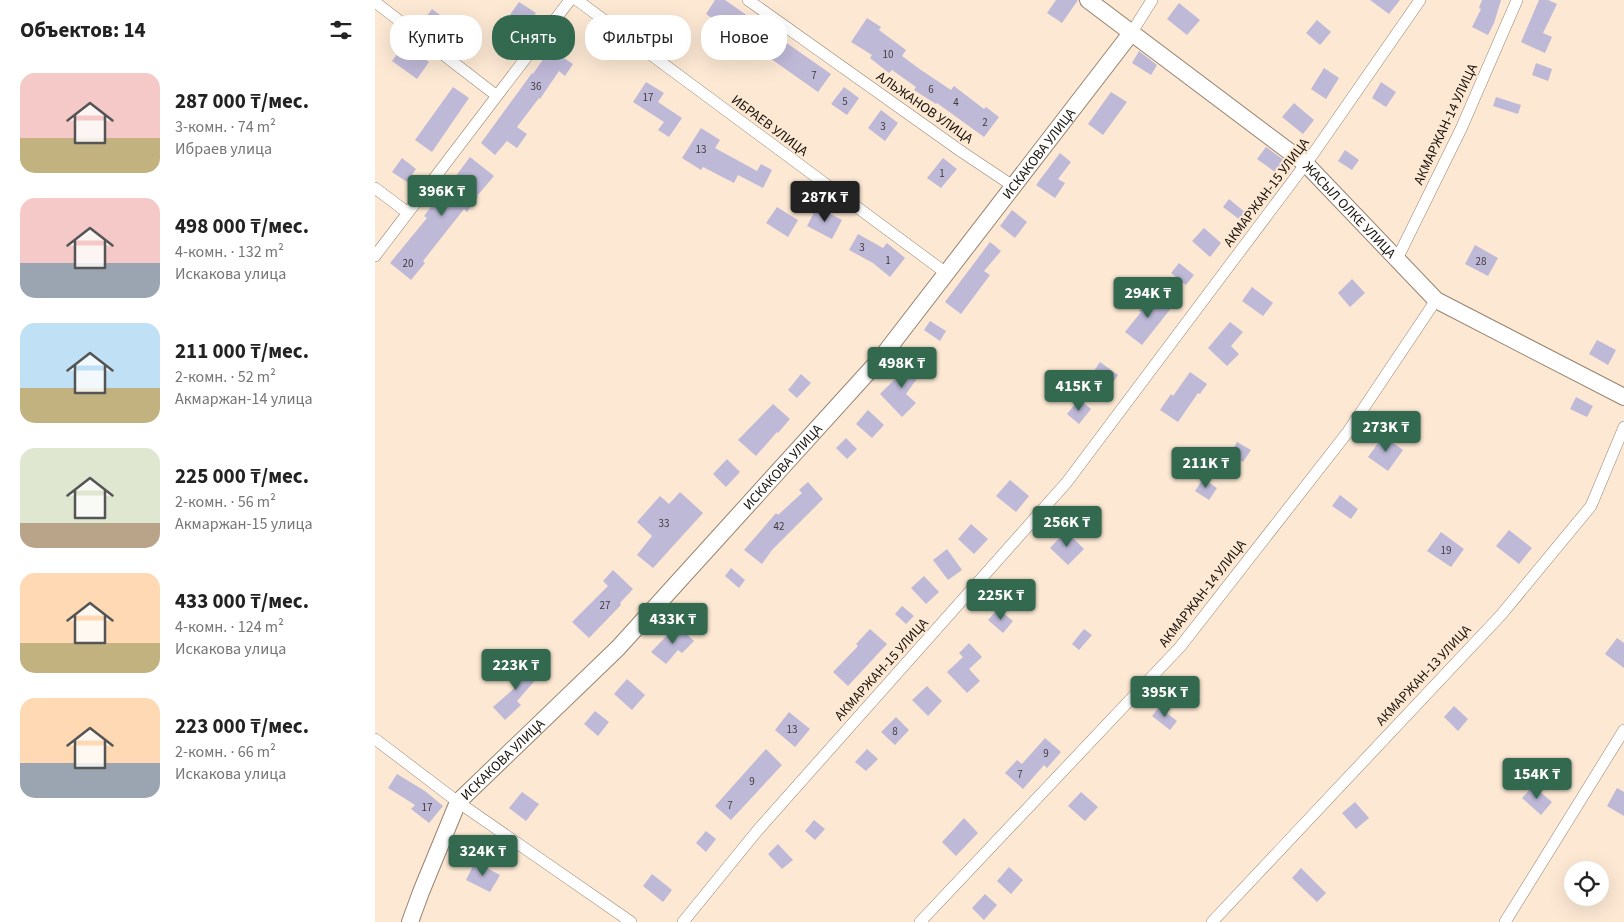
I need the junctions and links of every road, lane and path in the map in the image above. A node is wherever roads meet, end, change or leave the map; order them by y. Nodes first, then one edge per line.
1 (571, 0) edge
2 (577, 0) edge
3 (748, 0) edge
4 (1088, 0) edge
5 (1152, 0) edge
6 (1420, 0) edge
7 (1517, 0) edge
8 (375, 2) edge
9 (1132, 32) junction
10 (497, 96) junction
11 (1305, 164) junction
12 (1013, 186) junction
13 (375, 188) edge
14 (408, 213) junction
15 (375, 256) edge
16 (1397, 259) junction
17 (946, 273) junction
18 (1436, 300) junction
19 (1624, 397) edge
20 (1624, 427) edge
21 (1624, 730) edge
22 (375, 739) edge
23 (458, 802) junction
24 (410, 922) edge
25 (631, 922) edge
26 (683, 922) edge
27 (920, 922) edge
28 (1212, 922) edge
29 (1505, 922) edge

1 - 10 street
2 - 17 street, ИБРАЕВ УЛИЦА
3 - 12 street, АЛЬЖАНОВ УЛИЦА
4 - 9 street, ЖАСЫЛ ОЛКЕ УЛИЦА
5 - 9 street, ИСКАКОВА УЛИЦА
6 - 11 street, АКМАРЖАН-15 УЛИЦА
7 - 16 street, АКМАРЖАН-14 УЛИЦА
8 - 10 street
9 - 11 street, ЖАСЫЛ ОЛКЕ УЛИЦА
9 - 12 street, ИСКАКОВА УЛИЦА
10 - 14 street
11 - 16 street, ЖАСЫЛ ОЛКЕ УЛИЦА
11 - 26 street, АКМАРЖАН-15 УЛИЦА
12 - 17 street, ИСКАКОВА УЛИЦА
13 - 14 street
14 - 15 street
16 - 18 street, ЖАСЫЛ ОЛКЕ УЛИЦА
17 - 23 street, ИСКАКОВА УЛИЦА
18 - 19 street, ЖАСЫЛ ОЛКЕ УЛИЦА
18 - 27 street, АКМАРЖАН-14 УЛИЦА
20 - 28 street, АКМАРЖАН-13 УЛИЦА
21 - 29 street
22 - 23 street
23 - 24 street, ИСКАКОВА УЛИЦА
23 - 25 street

